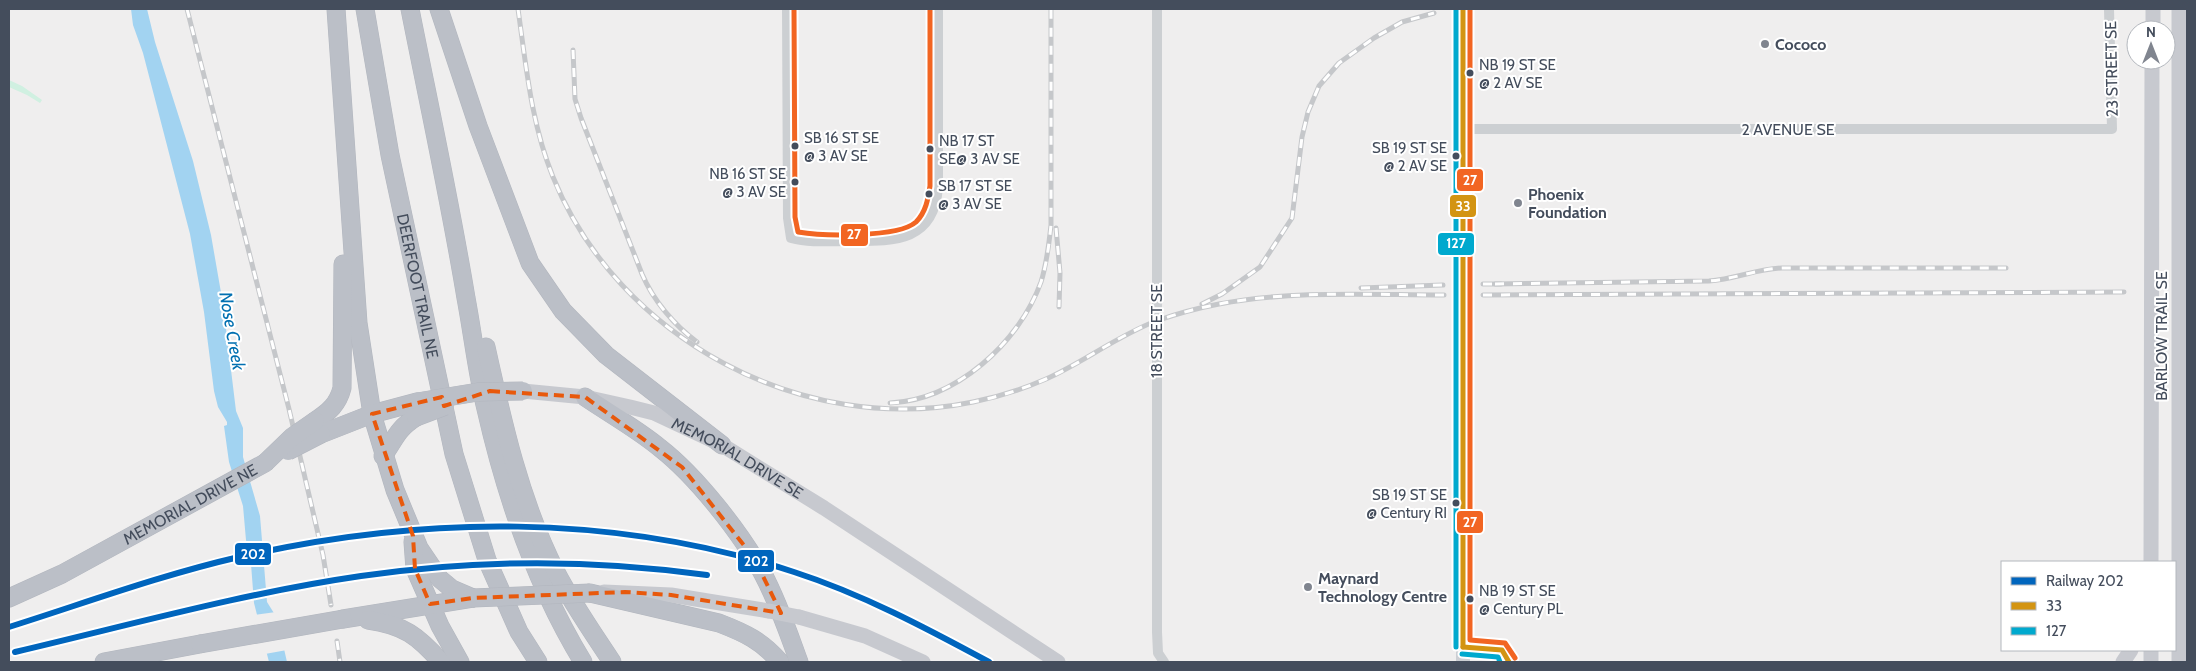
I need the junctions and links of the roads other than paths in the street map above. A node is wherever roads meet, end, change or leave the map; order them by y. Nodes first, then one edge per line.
1 (336, 9) edge
2 (365, 9) edge
3 (410, 9) edge
4 (439, 9) edge
5 (787, 9) edge
6 (938, 9) edge
7 (1157, 9) edge
8 (1463, 9) edge
9 (2109, 9) edge
10 (2179, 9) edge
11 (2152, 70) edge
12 (341, 101) junction
13 (1463, 129) junction
14 (2112, 129) joint
15 (466, 298) junction
16 (2183, 299) edge
17 (523, 391) joint
18 (585, 397) junction
19 (2187, 397) edge
20 (416, 409) junction
21 (372, 414) junction
22 (2179, 416) junction
23 (318, 428) junction
24 (722, 445) junction
25 (383, 456) junction
26 (413, 536) junction
27 (2149, 561) edge
28 (590, 592) junction
29 (9, 598) edge
30 (473, 598) junction
31 (430, 604) junction
32 (343, 619) junction
33 (2183, 636) edge
34 (1463, 647) junction
35 (2130, 651) edge
36 (104, 662) edge
37 (441, 662) edge
38 (460, 662) edge
39 (538, 662) edge
40 (583, 662) edge
41 (612, 662) edge
42 (780, 662) edge
43 (799, 662) edge
44 (923, 662) edge
45 (1058, 662) edge
46 (1164, 662) edge
47 (1463, 662) edge
48 (1509, 662) edge
49 (2123, 662) edge
50 (2179, 662) edge

1 - 12 highway
2 - 39 highway, DEERFOOT TRAIL NE
3 - 15 highway
4 - 24 highway
5 - 6 street
7 - 46 street, 18 STREET SE
8 - 13 street
9 - 14 street, 23 STREET SE
10 - 16 main road, BARLOW TRAIL SE
11 - 27 main road, BARLOW TRAIL SE
12 - 21 highway
12 - 23 highway
13 - 14 street, 2 AVENUE SE
13 - 34 street
15 - 40 highway
15 - 41 highway
16 - 22 main road, BARLOW TRAIL SE
17 - 18 main road, MEMORIAL DRIVE SE
17 - 20 highway, MEMORIAL DRIVE SE, bridge
18 - 24 main road, MEMORIAL DRIVE SE
18 - 43 highway
19 - 22 main road
20 - 21 highway, MEMORIAL DRIVE SE
20 - 25 highway
21 - 23 highway
21 - 25 highway
22 - 33 main road, BARLOW TRAIL SE
23 - 29 highway, MEMORIAL DRIVE NE, bridge
24 - 45 main road, MEMORIAL DRIVE SE
25 - 26 highway
26 - 30 highway
26 - 31 highway
28 - 30 highway, bridge
28 - 42 highway
28 - 44 main road, bridge
30 - 31 highway
31 - 32 highway
31 - 38 highway
32 - 36 highway, bridge
32 - 37 highway
33 - 50 main road, BARLOW TRAIL SE
34 - 47 street
34 - 48 street
35 - 49 main road

